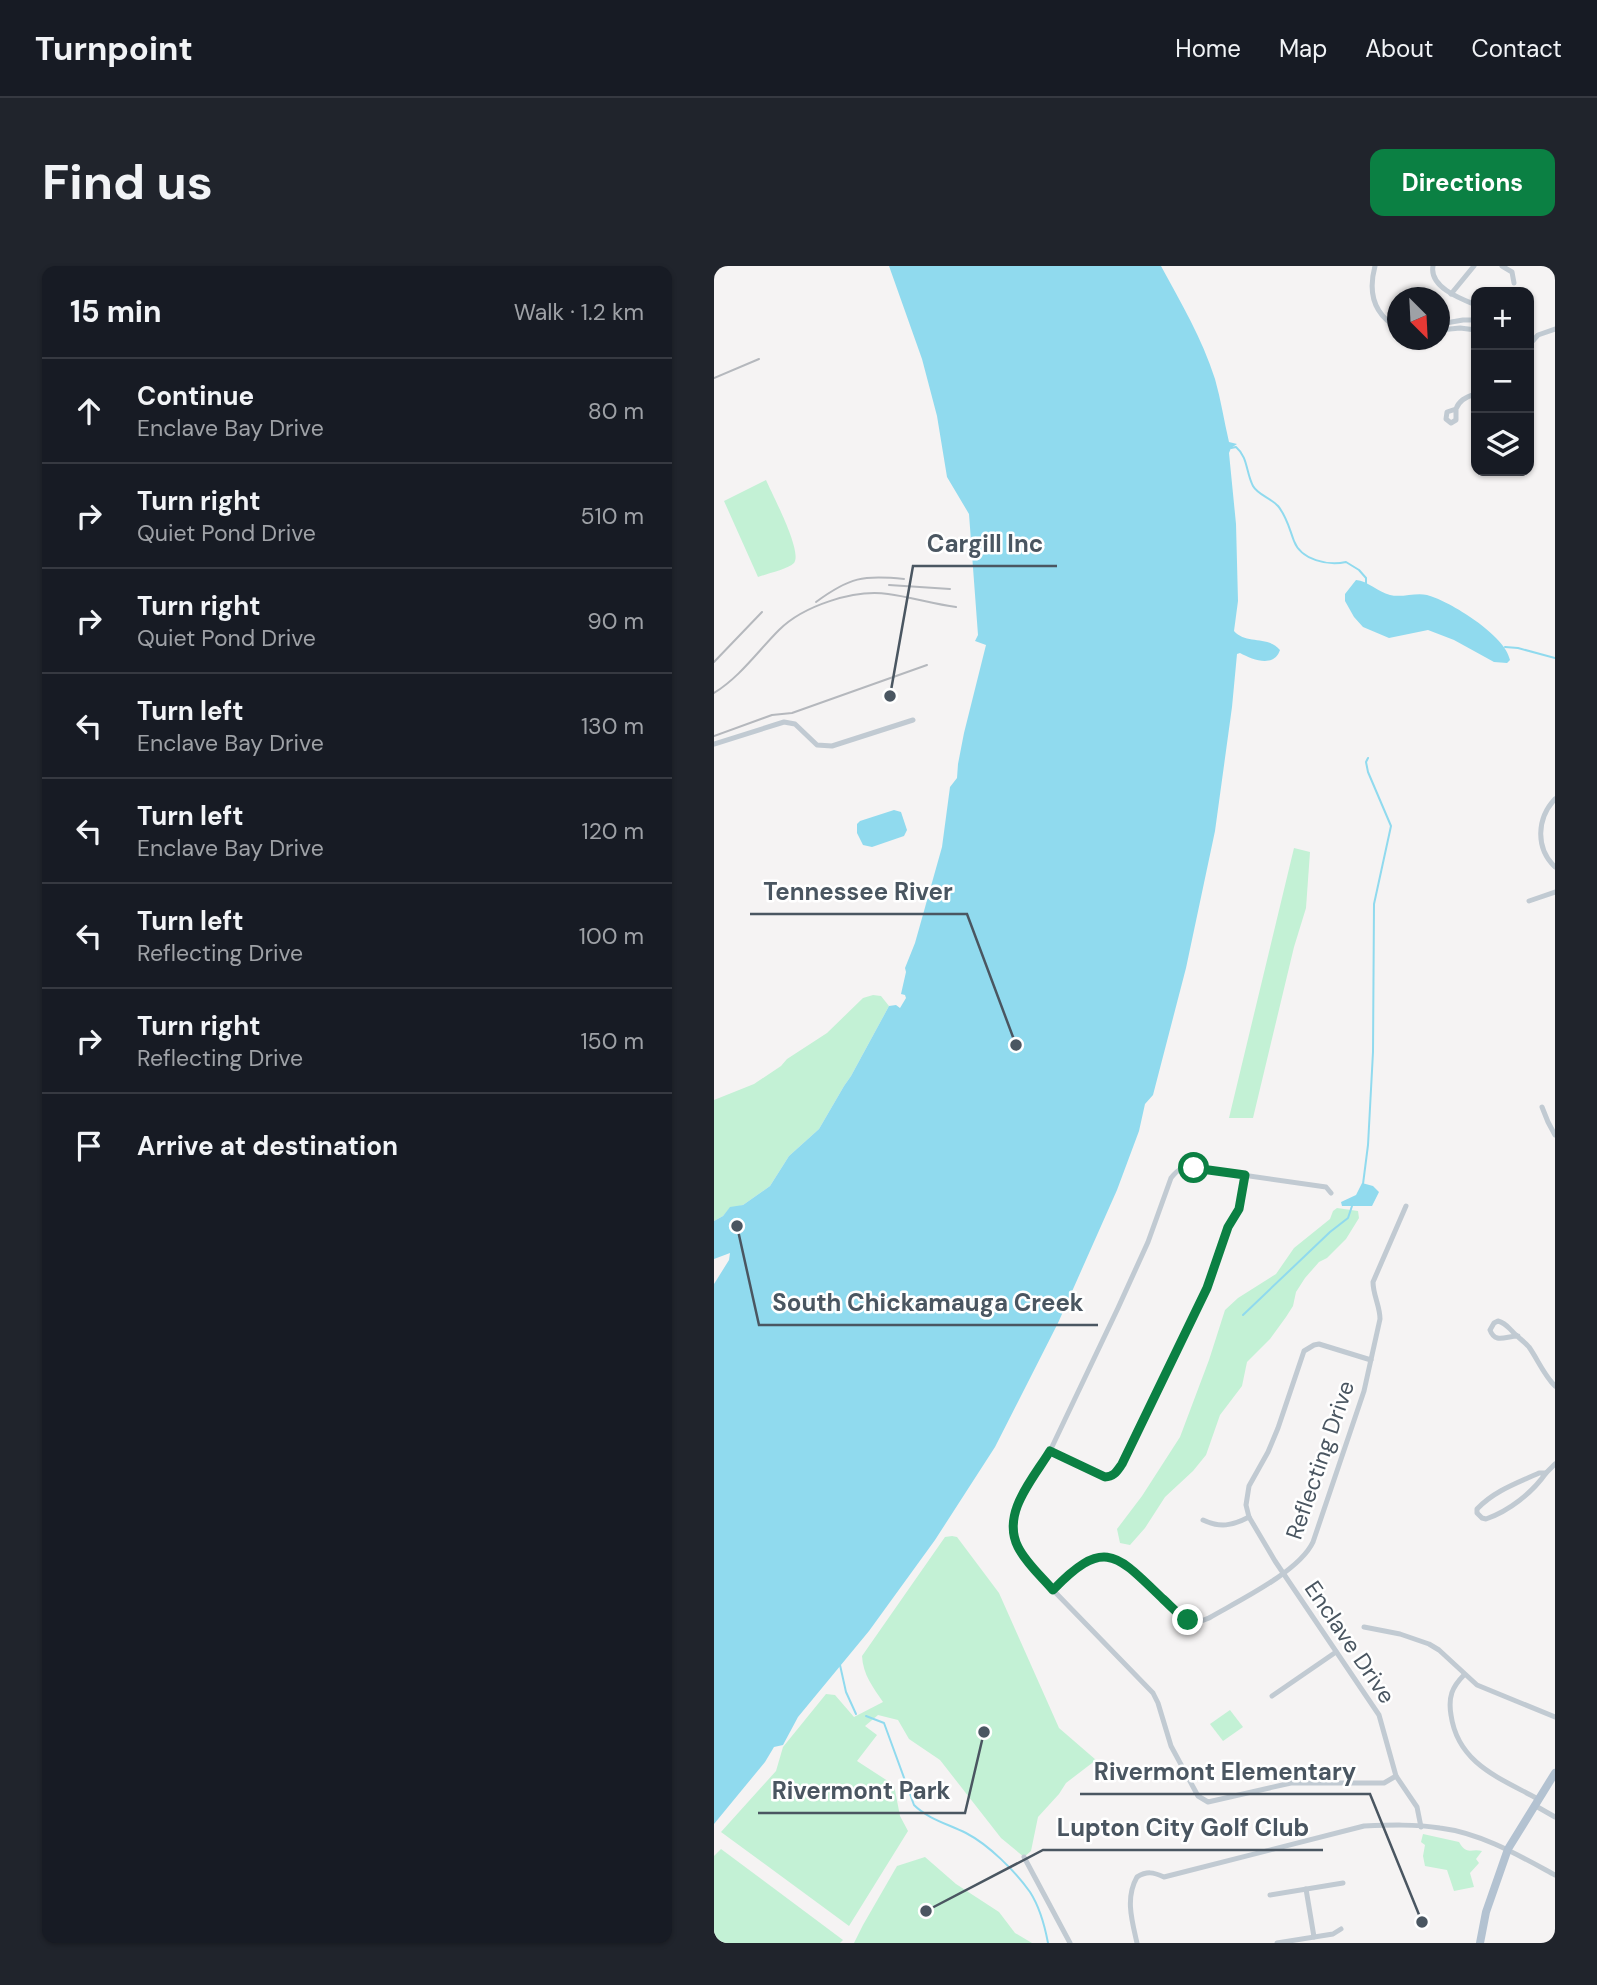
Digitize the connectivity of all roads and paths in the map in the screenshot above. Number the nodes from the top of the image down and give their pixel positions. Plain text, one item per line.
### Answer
1 (1375, 266) edge
2 (1433, 266) edge
3 (1474, 266) edge
4 (1502, 266) edge
5 (1514, 283) dead end
6 (1451, 294) junction
7 (1471, 303) edge
8 (1387, 319) edge
9 (1471, 320) edge
10 (1450, 324) edge
11 (1450, 328) edge
12 (1471, 329) edge
13 (1555, 329) edge
14 (1534, 338) edge
15 (1471, 396) edge
16 (1456, 409) dead end
17 (913, 720) dead end
18 (714, 744) edge
19 (1555, 799) edge
20 (1555, 867) edge
21 (1555, 892) edge
22 (1529, 901) dead end
23 (1542, 1107) dead end
24 (1555, 1120) edge
25 (1548, 1122) junction
26 (1555, 1135) edge
27 (1245, 1175) junction
28 (1331, 1193) dead end
29 (1406, 1206) dead end
30 (1518, 1336) junction
31 (1371, 1360) junction
32 (1555, 1386) edge
33 (1050, 1451) junction
34 (1555, 1464) edge
35 (1546, 1473) junction
36 (1249, 1517) junction
37 (1203, 1520) dead end
38 (1283, 1573) junction
39 (1053, 1590) junction
40 (1364, 1627) dead end
41 (1336, 1652) junction
42 (1464, 1675) junction
43 (1272, 1696) dead end
44 (1555, 1717) edge
45 (1555, 1773) edge
46 (1396, 1776) junction
47 (1536, 1802) junction
48 (1555, 1816) edge
49 (1421, 1827) junction
50 (1508, 1849) junction
51 (1024, 1857) dead end
52 (1555, 1875) edge
53 (1343, 1884) dead end
54 (1306, 1889) junction
55 (1270, 1895) dead end
56 (1341, 1929) dead end
57 (1314, 1937) junction
58 (1070, 1943) edge
59 (1137, 1943) edge
60 (1277, 1943) edge
61 (1480, 1943) edge

1 - 8 street
2 - 6 street
3 - 6 street
4 - 5 street
6 - 7 street
9 - 10 street
11 - 12 street
13 - 14 street
15 - 16 street
17 - 18 street
19 - 20 street
21 - 22 street
23 - 25 street
24 - 25 street
25 - 26 street
27 - 28 street
27 - 33 street
27 - 33 street
29 - 31 street, Reflecting Drive
30 - 30 street
30 - 32 street
31 - 36 street
31 - 38 street, Reflecting Drive
33 - 39 street
34 - 35 street
35 - 35 street
36 - 37 street
36 - 38 street, Enclave Drive
38 - 39 street, Reflecting Drive
38 - 41 street, Enclave Drive
39 - 46 street
40 - 42 street
41 - 43 street
41 - 46 street, Enclave Drive
42 - 44 street
42 - 47 street
45 - 47 main road
46 - 49 street, Enclave Drive
47 - 48 street
47 - 50 main road
49 - 50 street
49 - 59 street
50 - 52 street
50 - 61 main road
51 - 58 street
53 - 54 street
54 - 55 street
54 - 57 street
56 - 57 street
57 - 60 street

